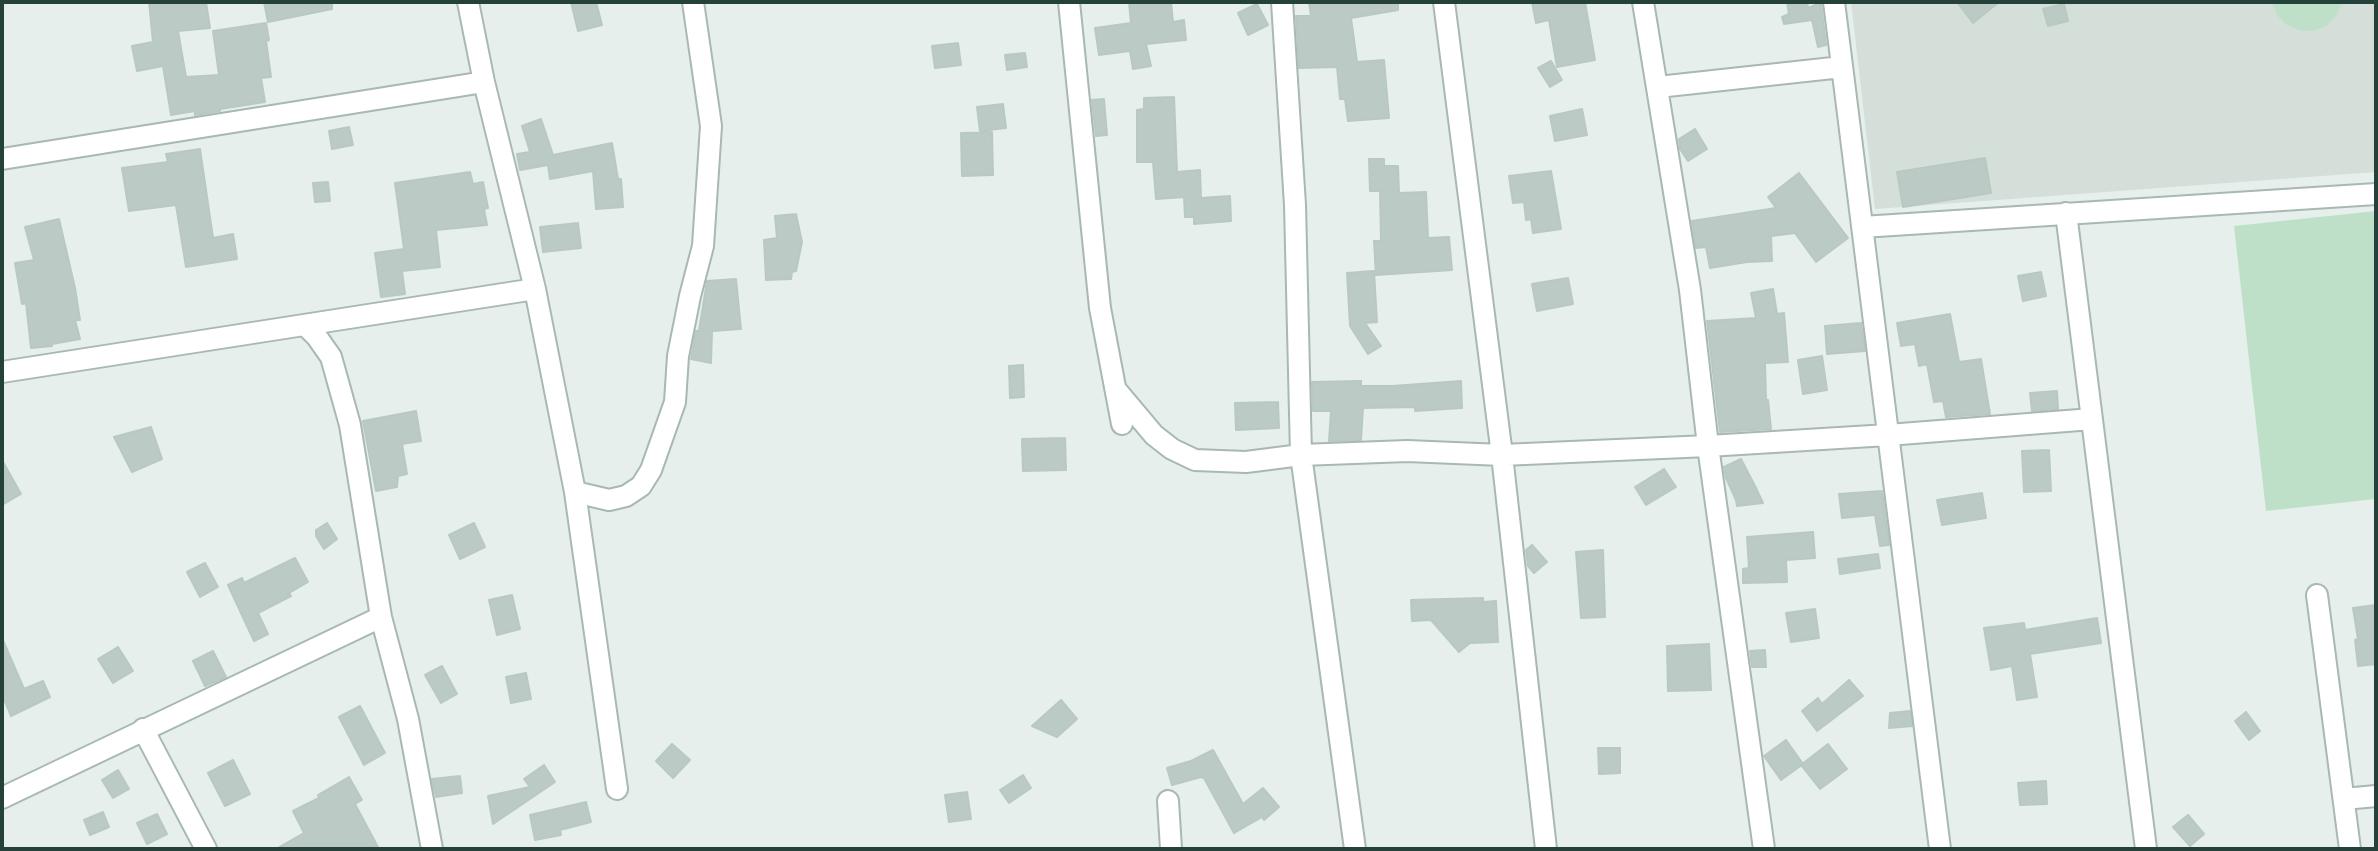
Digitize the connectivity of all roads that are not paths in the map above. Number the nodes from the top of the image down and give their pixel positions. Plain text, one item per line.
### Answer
1 (468, 2) edge
2 (693, 2) edge
3 (1069, 2) edge
4 (1282, 2) edge
5 (1444, 2) edge
6 (1643, 2) edge
7 (1834, 2) edge
8 (1842, 67) junction
9 (484, 82) junction
10 (1658, 87) junction
11 (2, 159) edge
12 (2376, 194) edge
13 (2066, 213) junction
14 (1862, 227) junction
15 (535, 289) junction
16 (305, 325) junction
17 (2, 372) edge
18 (1117, 391) junction
19 (2092, 419) junction
20 (1122, 424) dead end
21 (1888, 435) junction
22 (1708, 446) junction
23 (1301, 455) junction
24 (1502, 455) junction
25 (575, 492) junction
26 (2317, 595) dead end
27 (381, 617) junction
28 (143, 729) junction
29 (617, 789) dead end
30 (2376, 796) edge
31 (2, 798) edge
32 (2344, 799) junction
33 (1168, 801) dead end
34 (206, 849) edge
35 (432, 849) edge
36 (1171, 849) edge
37 (1355, 849) edge
38 (1546, 849) edge
39 (1764, 849) edge
40 (1940, 849) edge
41 (2146, 849) edge
42 (2350, 849) edge

1 - 9 street
2 - 25 street
3 - 18 street
4 - 23 street
5 - 24 street
6 - 10 street
7 - 8 street
8 - 10 street
8 - 14 street
9 - 11 street
9 - 15 street
10 - 22 street
12 - 13 street
13 - 14 street
13 - 19 street
14 - 21 street
15 - 16 street
15 - 25 street
16 - 17 street
16 - 27 street
18 - 20 street
18 - 23 street
19 - 21 street
19 - 41 street
21 - 22 street
21 - 40 street
22 - 24 street
22 - 39 street
23 - 24 street
23 - 37 street
24 - 38 street
25 - 29 street
26 - 32 street
27 - 28 street
27 - 35 street
28 - 31 street
28 - 34 street
30 - 32 street
32 - 42 street
33 - 36 street

